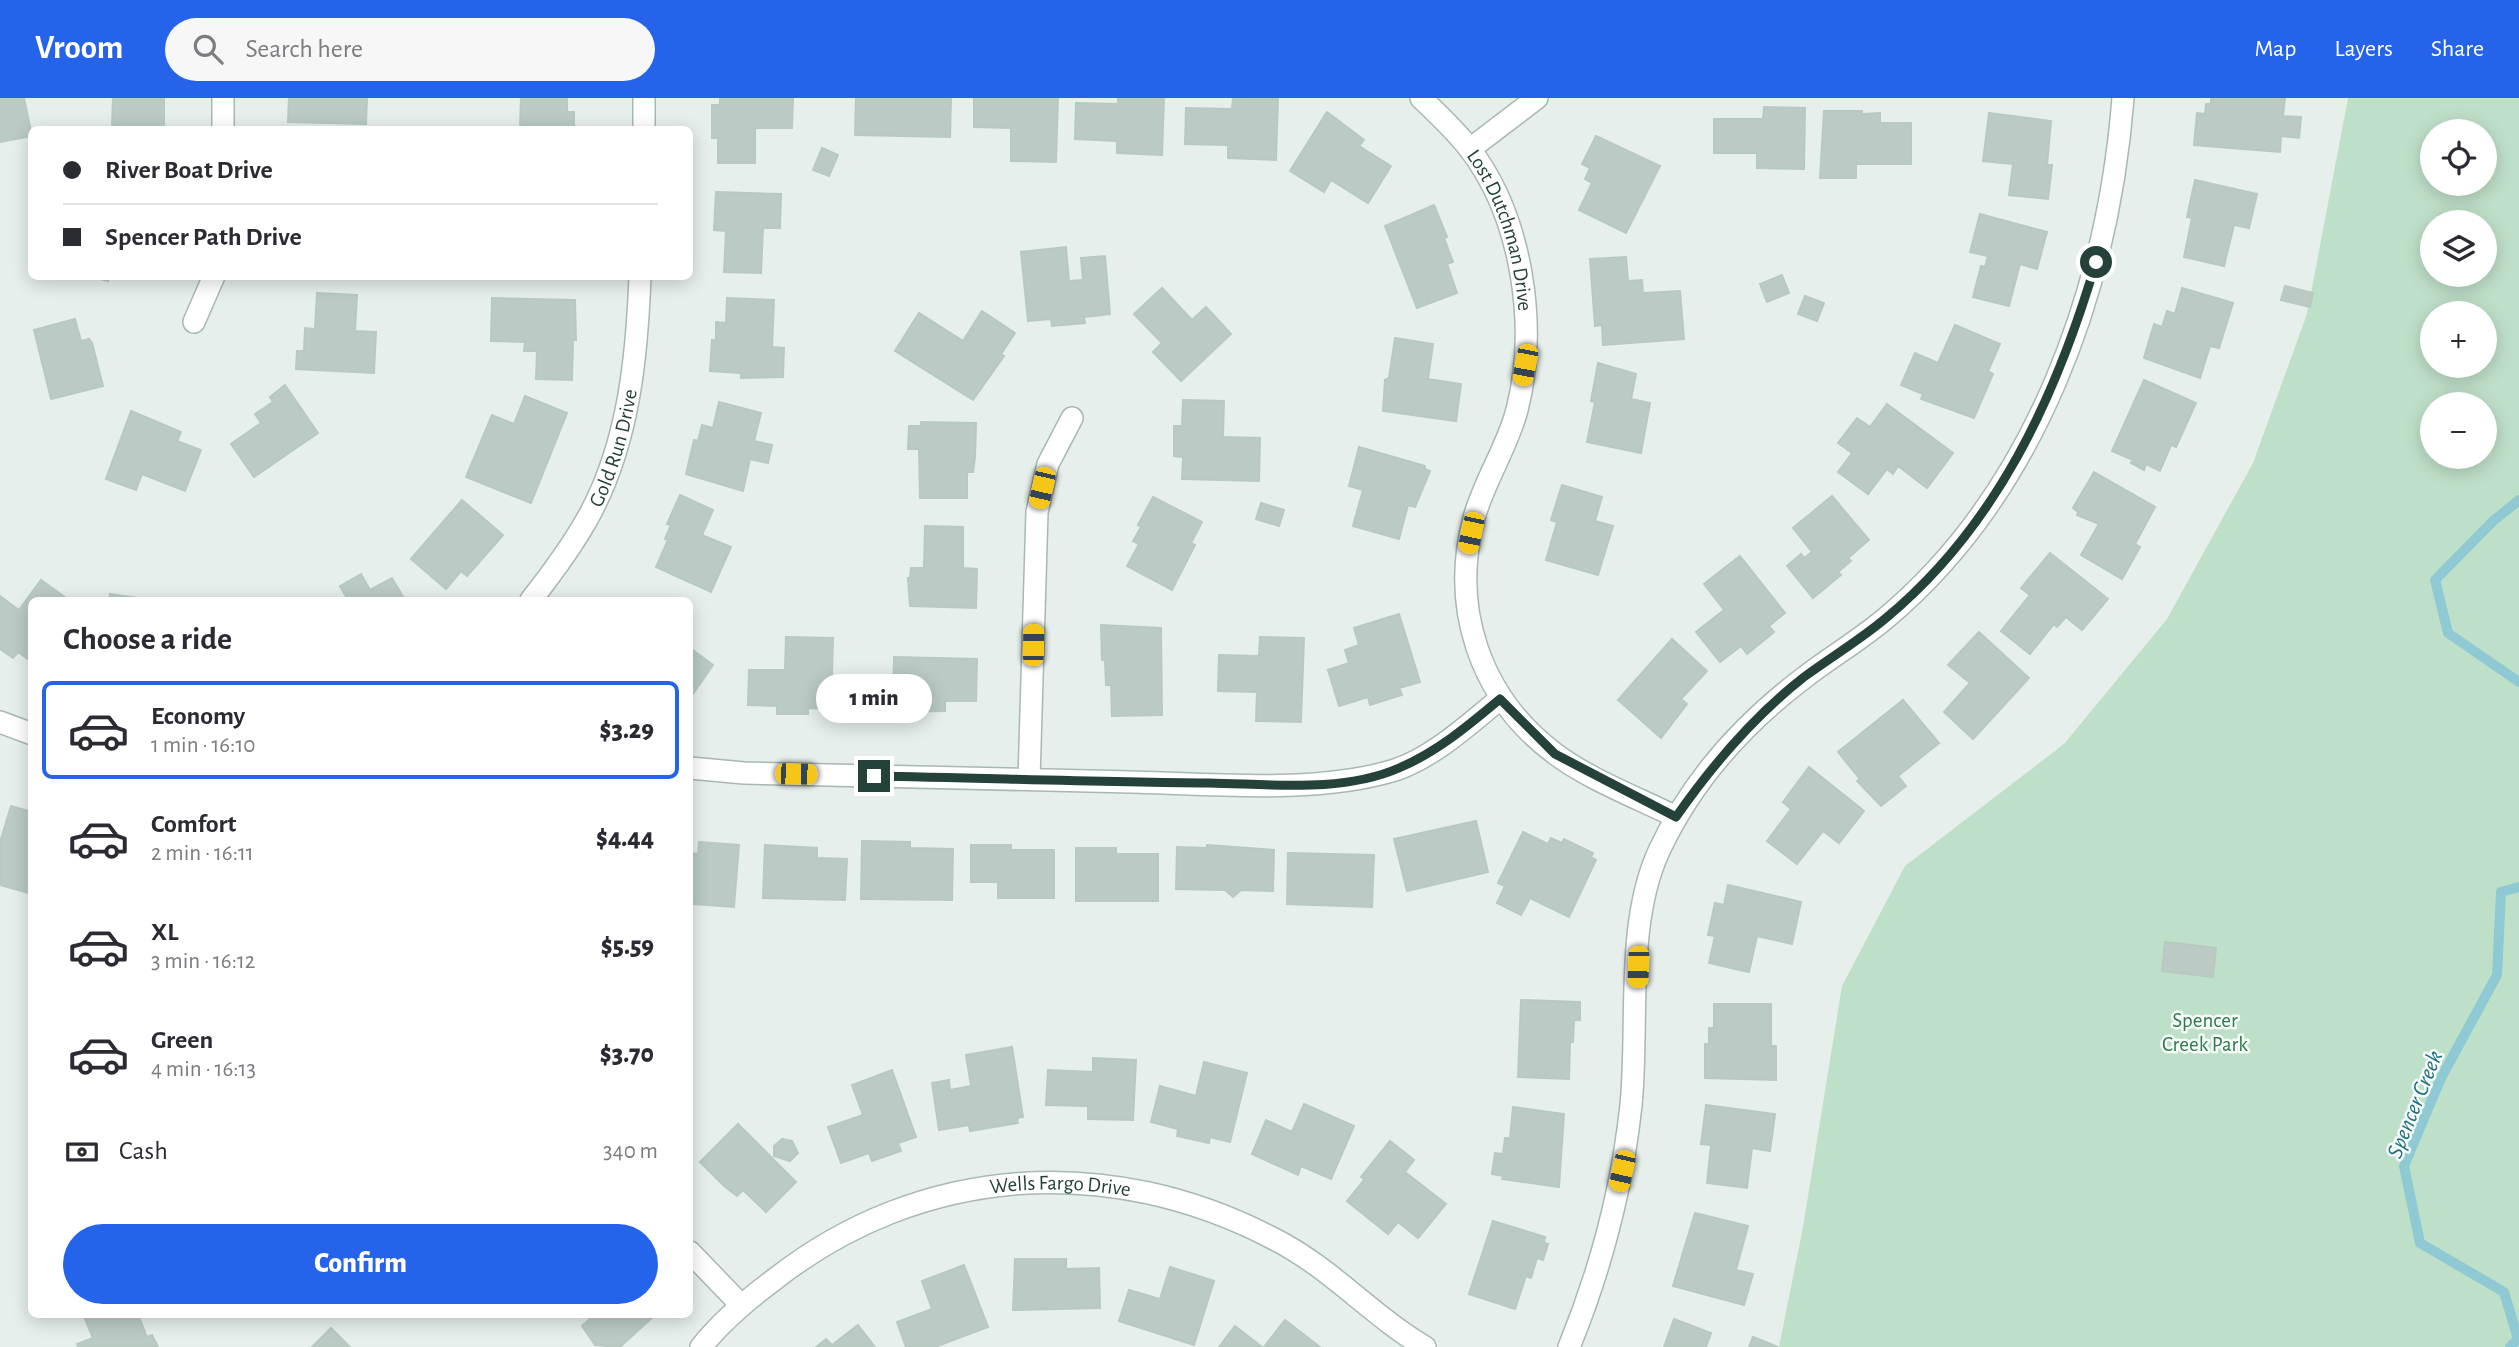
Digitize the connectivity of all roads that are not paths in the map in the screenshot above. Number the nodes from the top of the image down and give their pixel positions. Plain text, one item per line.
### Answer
1 (223, 98) edge
2 (644, 98) edge
3 (1421, 98) edge
4 (1537, 98) edge
5 (2123, 98) edge
6 (223, 126) edge
7 (644, 126) edge
8 (1470, 149) junction
9 (212, 280) edge
10 (640, 280) edge
11 (194, 322) dead end
12 (1072, 418) dead end
13 (533, 597) edge
14 (1500, 699) junction
15 (0, 722) edge
16 (28, 732) edge
17 (693, 768) edge
18 (1029, 779) junction
19 (1676, 817) junction
20 (693, 1255) edge
21 (741, 1305) junction
22 (701, 1347) edge
23 (1425, 1347) edge
24 (1569, 1347) edge

1 - 6 street
2 - 7 street
3 - 8 street, Lost Dutchman Drive
4 - 8 street
5 - 19 street
8 - 14 street, Lost Dutchman Drive
9 - 11 street
10 - 13 street, Gold Run Drive
12 - 18 street
14 - 18 street
14 - 19 street, Lost Dutchman Drive
15 - 16 street
17 - 18 street
19 - 24 street
20 - 21 street
21 - 22 street, Wells Fargo Drive
21 - 23 street, Wells Fargo Drive

